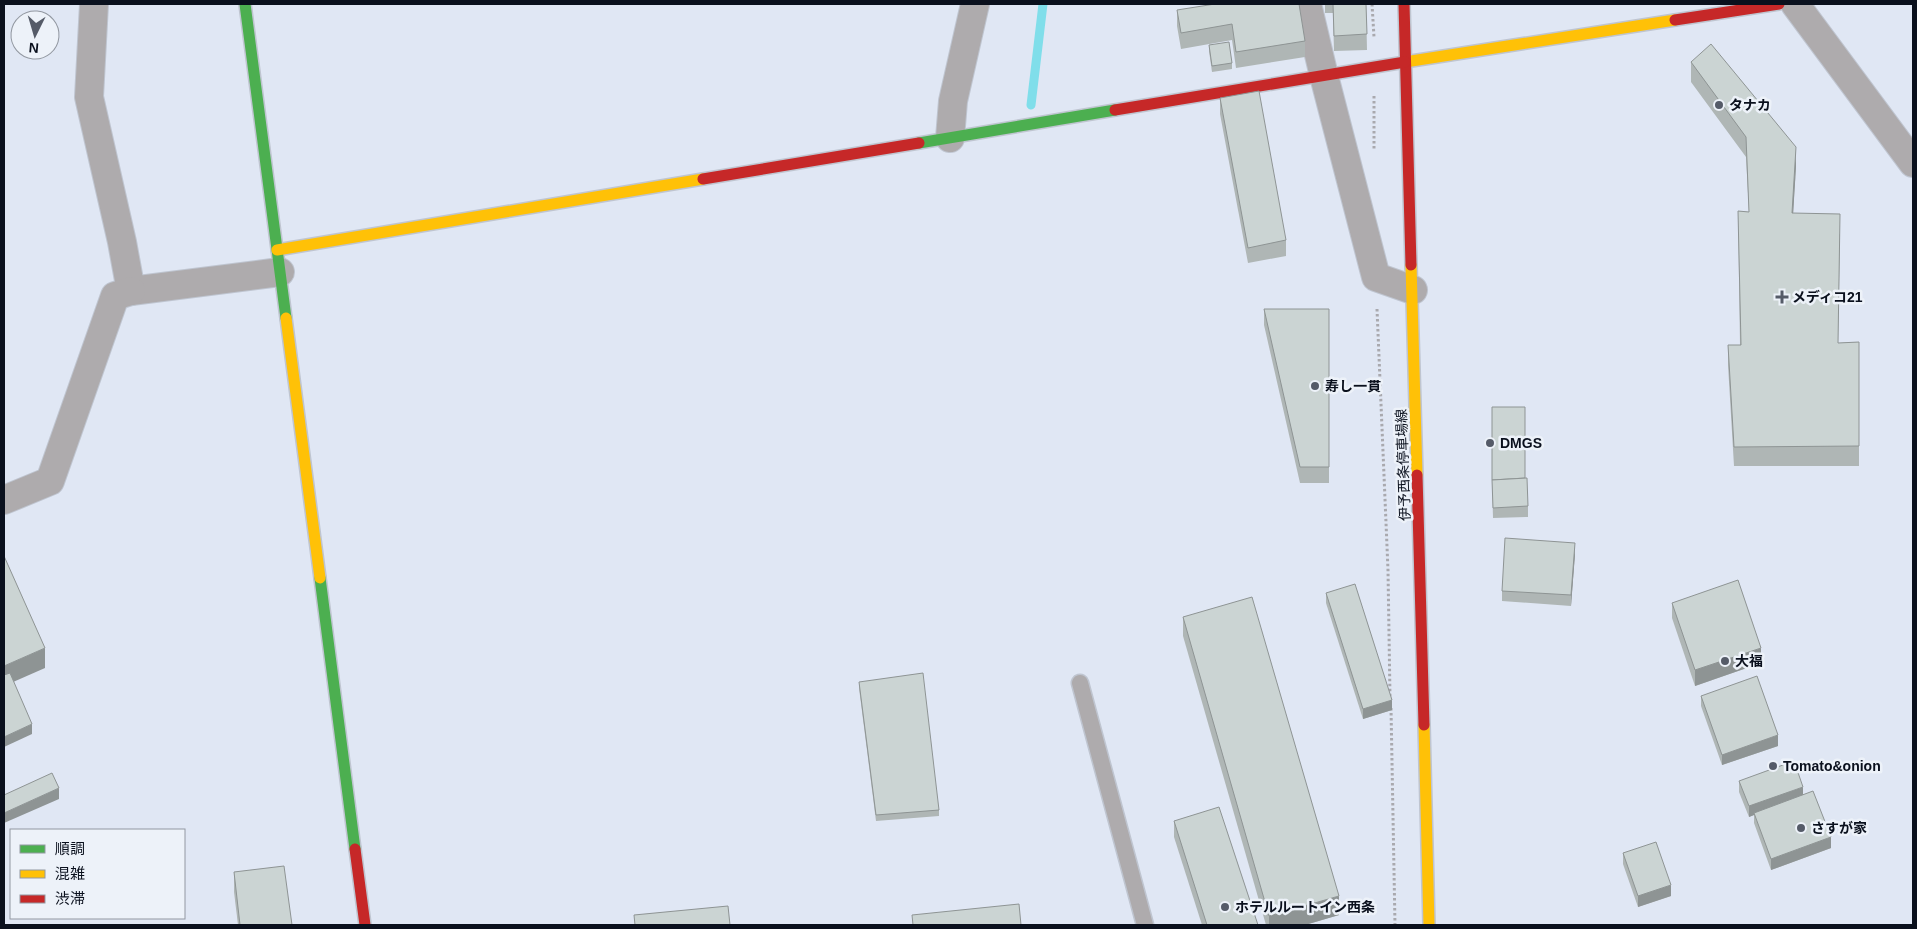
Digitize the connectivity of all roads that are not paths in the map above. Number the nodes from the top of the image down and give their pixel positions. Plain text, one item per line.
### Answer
1 (94, 4) edge
2 (245, 4) edge
3 (976, 4) edge
4 (1307, 4) edge
5 (1404, 4) edge
6 (1779, 4) edge
7 (1795, 4) edge
8 (1406, 62) junction
9 (1324, 76) junction
10 (950, 138) junction
11 (1913, 163) edge
12 (278, 261) junction
13 (1413, 290) junction
14 (130, 291) junction
15 (4, 500) edge
16 (1080, 683) dead end
17 (365, 925) edge
18 (1146, 925) edge
19 (1429, 925) edge

1 - 14 street
2 - 12 street
3 - 10 street
4 - 9 street
5 - 8 street, 伊予西条停車場線
6 - 8 street
7 - 11 street
8 - 9 street
8 - 13 street, 伊予西条停車場線
9 - 10 street
9 - 13 street
10 - 12 street
12 - 14 street
12 - 17 street
13 - 19 street, 伊予西条停車場線
14 - 15 street
16 - 18 lane

